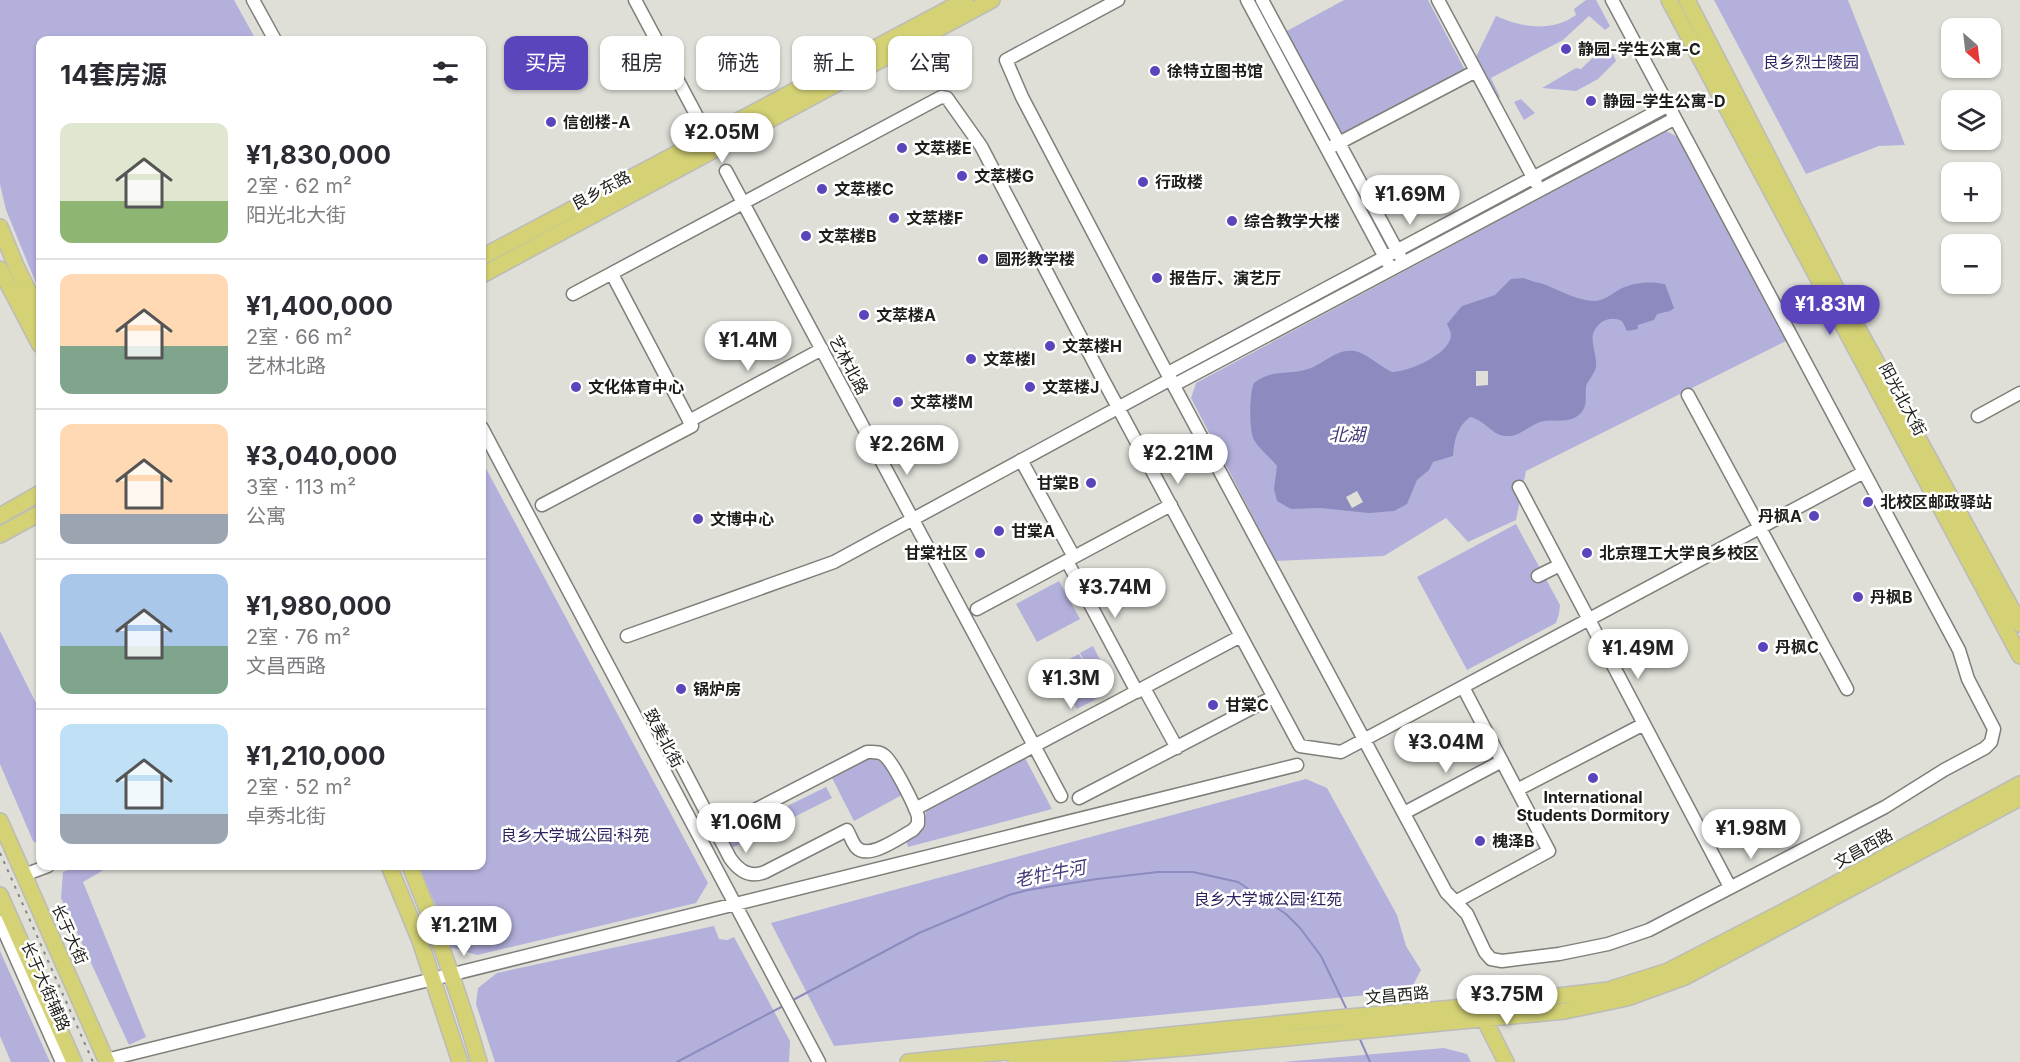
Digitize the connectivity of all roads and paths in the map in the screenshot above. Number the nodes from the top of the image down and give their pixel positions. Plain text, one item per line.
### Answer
1 (253, 0) edge
2 (634, 0) edge
3 (965, 0) edge
4 (992, 0) edge
5 (1118, 0) edge
6 (1247, 0) edge
7 (1262, 0) edge
8 (1438, 0) edge
9 (1612, 0) edge
10 (1669, 0) edge
11 (1687, 0) edge
12 (944, 18) junction
13 (273, 36) edge
14 (1476, 71) junction
15 (1667, 106) junction
16 (1674, 119) junction
17 (708, 137) junction
18 (1339, 143) junction
19 (1326, 149) junction
20 (726, 171) dead end
21 (1533, 178) junction
22 (1539, 190) junction
23 (744, 203) junction
24 (0, 227) edge
25 (1397, 250) junction
26 (486, 255) edge
27 (1384, 257) junction
28 (1403, 262) junction
29 (0, 269) edge
30 (1391, 269) junction
31 (486, 273) edge
32 (612, 274) junction
33 (573, 294) dead end
34 (36, 306) edge
35 (36, 337) edge
36 (822, 349) junction
37 (1171, 379) junction
38 (2020, 393) edge
39 (1688, 395) dead end
40 (1119, 407) junction
41 (1978, 416) dead end
42 (689, 421) junction
43 (486, 436) edge
44 (1021, 460) junction
45 (1864, 472) junction
46 (1519, 487) dead end
47 (36, 496) edge
48 (1171, 505) junction
49 (542, 506) dead end
50 (36, 515) edge
51 (0, 516) edge
52 (912, 519) junction
53 (1760, 528) junction
54 (0, 535) edge
55 (1070, 559) junction
56 (1560, 565) junction
57 (1538, 576) dead end
58 (977, 609) dead end
59 (1588, 620) junction
60 (2020, 624) edge
61 (627, 636) dead end
62 (1241, 636) junction
63 (2020, 656) edge
64 (1463, 687) junction
65 (1847, 689) dead end
66 (1140, 690) junction
67 (1273, 697) junction
68 (1644, 724) junction
69 (1365, 740) junction
70 (1034, 746) junction
71 (1177, 748) junction
72 (1502, 761) junction
73 (1297, 765) dead end
74 (682, 766) dead end
75 (2020, 784) edge
76 (1517, 789) junction
77 (1061, 796) dead end
78 (1079, 798) dead end
79 (2020, 798) edge
80 (915, 808) junction
81 (1404, 813) junction
82 (0, 821) edge
83 (716, 830) junction
84 (37, 870) edge
85 (391, 870) edge
86 (412, 870) edge
87 (24, 875) junction
88 (1730, 888) junction
89 (0, 895) edge
90 (1455, 902) junction
91 (735, 905) junction
92 (0, 922) edge
93 (452, 974) junction
94 (433, 978) junction
95 (1475, 1013) junction
96 (107, 1061) edge
97 (62, 1062) edge
98 (74, 1062) edge
99 (460, 1062) edge
100 (479, 1062) edge
101 (819, 1062) edge
102 (908, 1062) edge
103 (1016, 1062) edge
104 (1496, 1062) edge
105 (1506, 1062) edge

1 - 13 street
2 - 17 street
3 - 12 main road, 良乡东路
4 - 12 main road, 良乡东路
5 - 37 street
6 - 19 street
7 - 18 street
8 - 14 street
9 - 15 street
10 - 63 main road, 阳光北大街
11 - 60 main road, 阳光北大街
12 - 17 main road, 良乡东路
12 - 31 main road, 良乡东路
14 - 18 street
14 - 21 street
15 - 16 street
15 - 21 street
16 - 22 street
16 - 45 street
17 - 26 main road, 良乡东路
18 - 19 street
18 - 25 street
19 - 27 street
20 - 23 street, 艺林北路
21 - 22 street
21 - 25 street
22 - 28 street
23 - 32 street
23 - 36 street, 艺林北路
23 - 40 street
24 - 34 main road
25 - 27 street
25 - 28 street
27 - 30 street
27 - 37 street
28 - 30 street
29 - 35 main road
30 - 37 street
32 - 33 street
32 - 42 street
36 - 42 street
36 - 52 street, 艺林北路
37 - 40 street
37 - 69 street
38 - 41 street
39 - 53 street
40 - 44 street
40 - 48 street
42 - 49 street
43 - 91 street, 致美北街
44 - 52 street
44 - 55 street
45 - 53 street
45 - 88 street
46 - 56 street
47 - 51 main road
48 - 55 street
48 - 62 street
50 - 54 main road
52 - 61 street
52 - 70 street, 艺林北路
53 - 59 street
53 - 65 street
55 - 58 street
55 - 66 street
56 - 57 street
56 - 59 street
59 - 64 street
59 - 68 street
62 - 66 street
62 - 67 street
64 - 69 street
64 - 72 street
66 - 70 street
66 - 71 street
67 - 69 street
67 - 71 street
68 - 76 street
68 - 88 street
69 - 81 street
70 - 77 street, 艺林北路
70 - 80 street
71 - 78 street
72 - 76 street
72 - 81 street
73 - 91 street
74 - 83 street
75 - 95 main road, 文昌西路
76 - 90 street
79 - 95 main road, 文昌西路
80 - 83 street
80 - 83 street
81 - 90 street
82 - 87 main road, 长于大街
84 - 87 street
85 - 94 main road
86 - 93 main road
87 - 96 main road, 长于大街
88 - 90 street
89 - 98 main road
91 - 93 street
91 - 101 street, 致美北街
92 - 97 street, 长于大街辅路
93 - 94 street
93 - 100 main road
94 - 96 street
94 - 99 main road
95 - 102 main road, 文昌西路
95 - 103 main road, 文昌西路
95 - 104 main road
95 - 105 main road

